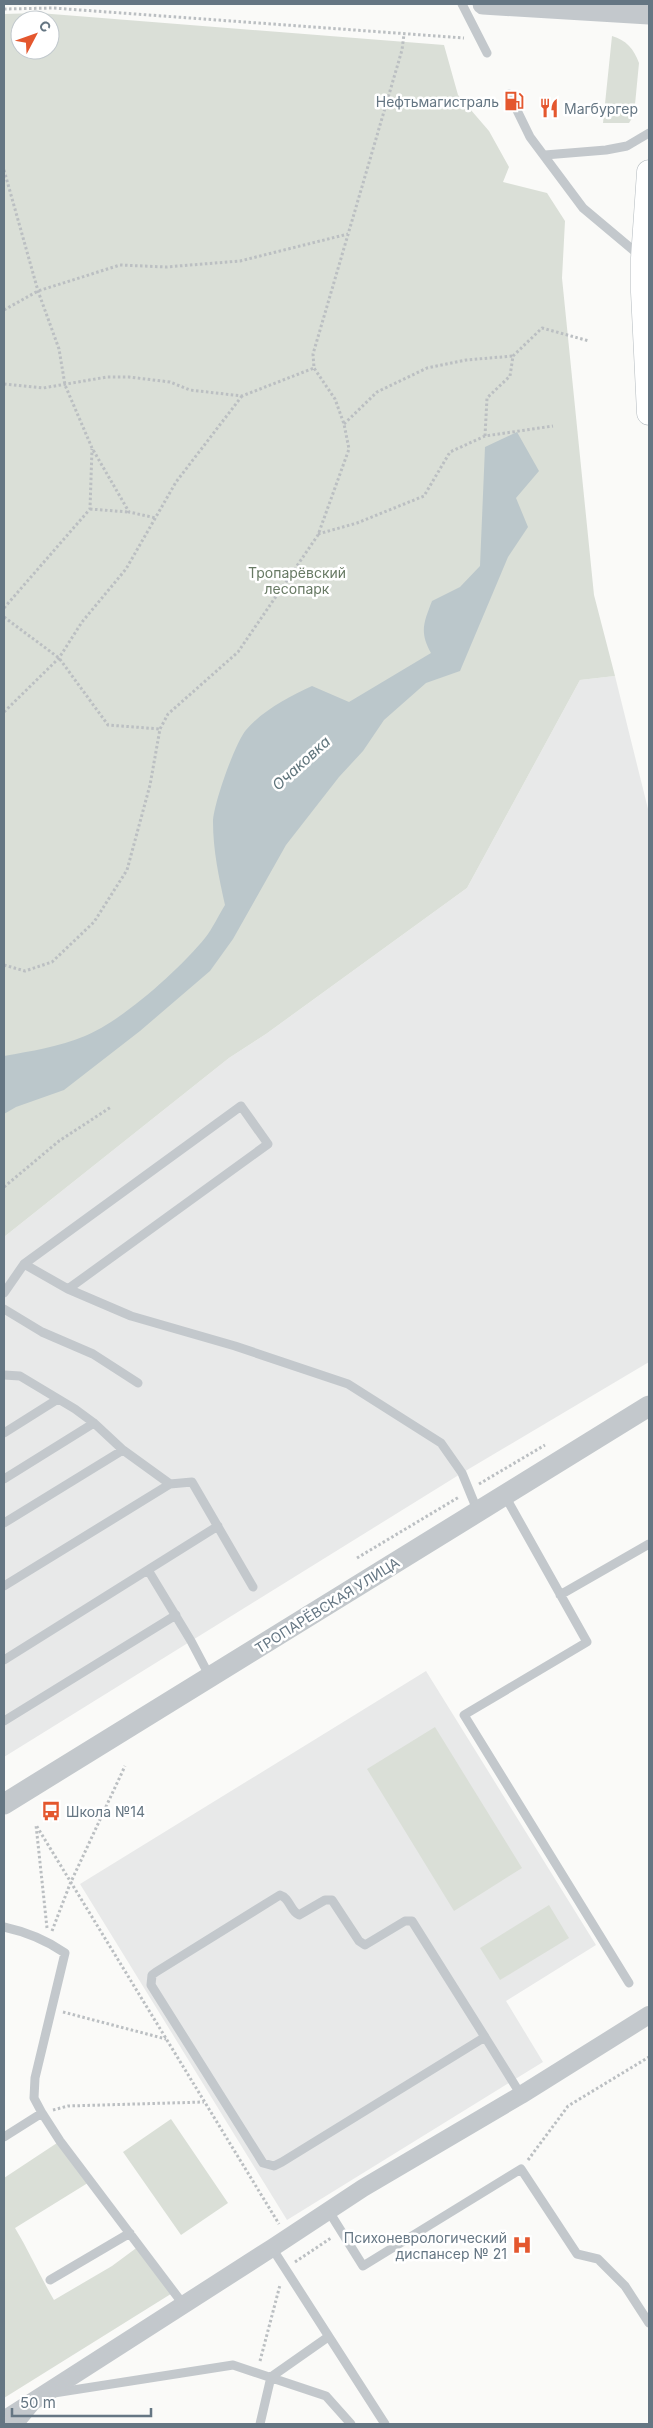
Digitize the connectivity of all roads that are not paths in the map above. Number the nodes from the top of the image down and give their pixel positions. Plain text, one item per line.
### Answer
1 (462, 4) edge
2 (483, 4) edge
3 (649, 14) edge
4 (487, 53) dead end
5 (509, 94) dead end
6 (649, 134) edge
7 (545, 156) junction
8 (649, 172) edge
9 (643, 258) junction
10 (649, 413) edge
11 (24, 1264) junction
12 (68, 1289) junction
13 (4, 1293) edge
14 (4, 1308) edge
15 (4, 1375) edge
16 (138, 1384) dead end
17 (58, 1399) junction
18 (649, 1406) edge
19 (94, 1422) junction
20 (4, 1433) edge
21 (123, 1450) junction
22 (4, 1479) edge
23 (170, 1484) junction
24 (504, 1496) junction
25 (478, 1512) junction
26 (4, 1523) edge
27 (218, 1526) junction
28 (649, 1544) edge
29 (148, 1570) junction
30 (4, 1586) edge
31 (253, 1587) dead end
32 (560, 1594) junction
33 (176, 1615) junction
34 (4, 1660) edge
35 (210, 1677) junction
36 (4, 1721) edge
37 (4, 1804) edge
38 (4, 1927) edge
39 (630, 1982) dead end
40 (649, 2015) edge
41 (485, 2037) junction
42 (521, 2096) junction
43 (42, 2113) junction
44 (4, 2137) edge
45 (328, 2210) junction
46 (130, 2233) junction
47 (275, 2247) junction
48 (50, 2280) dead end
49 (182, 2304) junction
50 (649, 2322) edge
51 (328, 2337) junction
52 (271, 2378) junction
53 (45, 2394) junction
54 (4, 2420) edge
55 (20, 2424) edge
56 (260, 2424) edge
57 (351, 2424) edge
58 (385, 2424) edge

1 - 4 lane
2 - 3 street
5 - 7 lane
6 - 7 lane
7 - 9 lane
8 - 9 main road
9 - 10 main road
11 - 12 lane
11 - 12 lane
11 - 13 lane
12 - 25 lane
14 - 16 lane
15 - 17 lane
17 - 19 lane
17 - 20 lane
18 - 24 street, ТРОПАРЁВСКАЯ УЛИЦА
19 - 21 lane
19 - 22 lane
21 - 23 lane
21 - 26 lane
23 - 27 lane
23 - 30 lane
24 - 25 street, ТРОПАРЁВСКАЯ УЛИЦА
24 - 32 lane
25 - 35 street, ТРОПАРЁВСКАЯ УЛИЦА
27 - 29 lane
27 - 31 lane
28 - 32 lane
29 - 33 lane
29 - 34 lane
32 - 39 lane
33 - 35 lane
33 - 36 lane
35 - 37 street, ТРОПАРЁВСКАЯ УЛИЦА
38 - 43 lane
40 - 42 street
41 - 41 lane
41 - 42 lane
42 - 45 street
43 - 44 lane
43 - 46 lane
45 - 47 street
45 - 50 lane
46 - 48 lane
46 - 49 lane
47 - 49 street
47 - 51 lane
49 - 53 street
51 - 52 lane
51 - 58 lane
52 - 53 lane
52 - 56 lane
52 - 57 lane
53 - 54 street
53 - 55 lane

